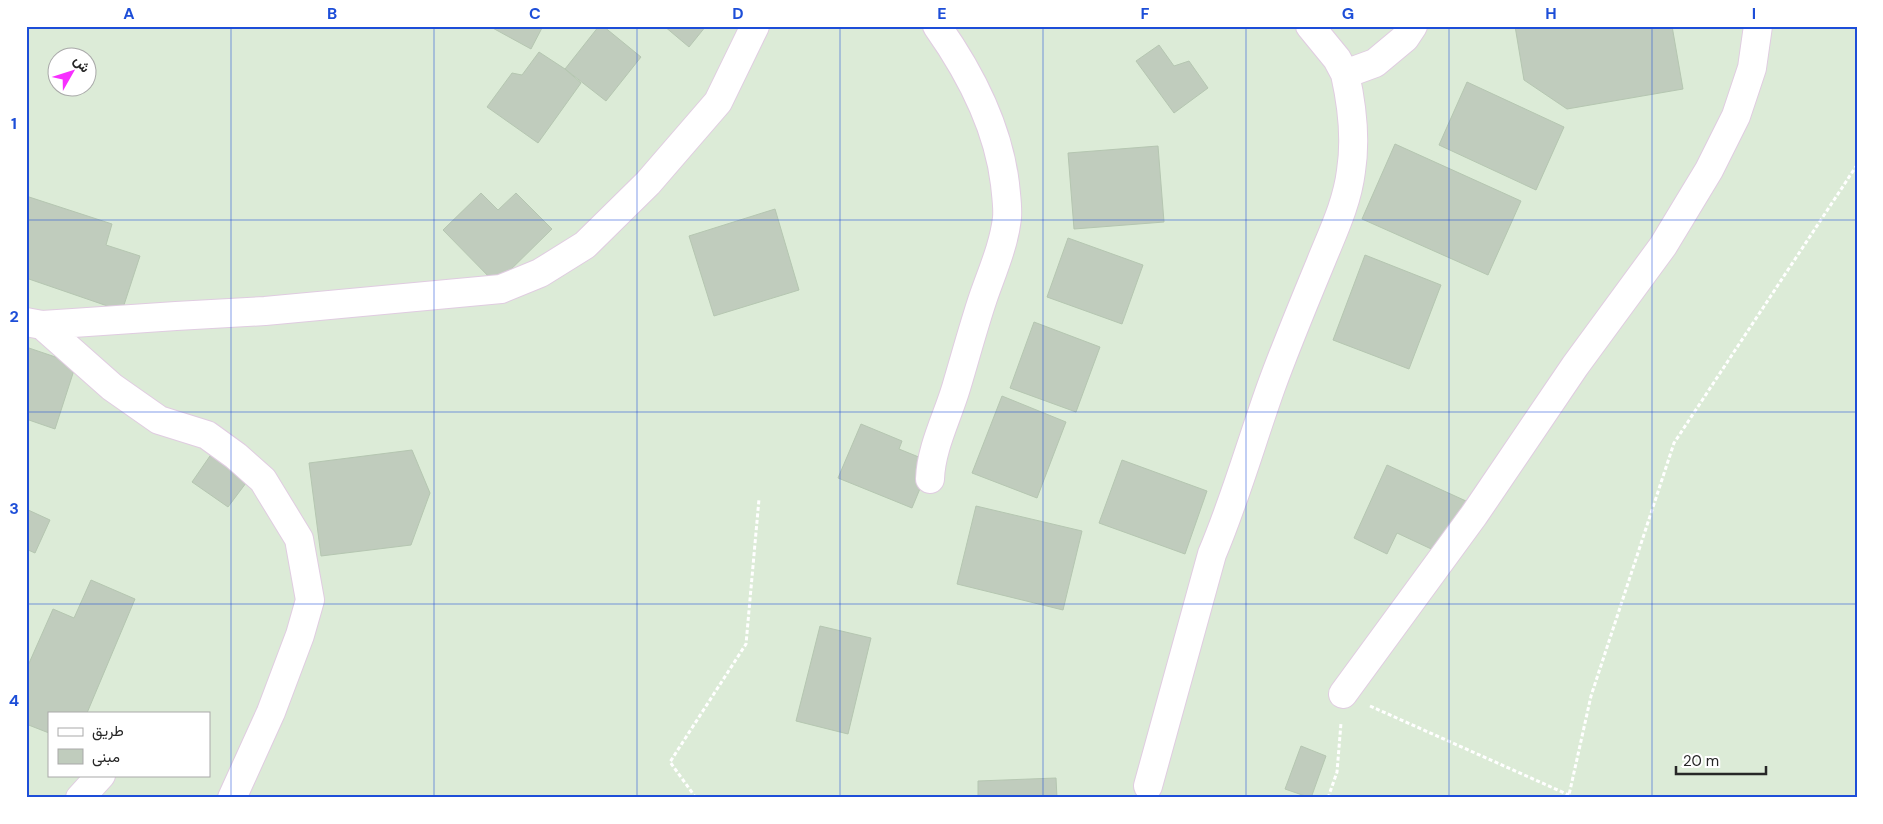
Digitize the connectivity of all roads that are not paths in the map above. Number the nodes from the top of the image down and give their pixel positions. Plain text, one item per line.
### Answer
1 (755, 26) edge
2 (937, 26) edge
3 (1310, 26) edge
4 (1414, 26) edge
5 (1758, 26) edge
6 (1345, 74) junction
7 (34, 323) edge
8 (930, 478) dead end
9 (1343, 694) road end
10 (99, 776) edge
11 (1148, 786) dead end
12 (80, 798) edge
13 (232, 798) edge

1 - 7 street
2 - 8 street
3 - 6 street
4 - 6 street
5 - 9 street
6 - 11 street
7 - 13 street
10 - 12 street

